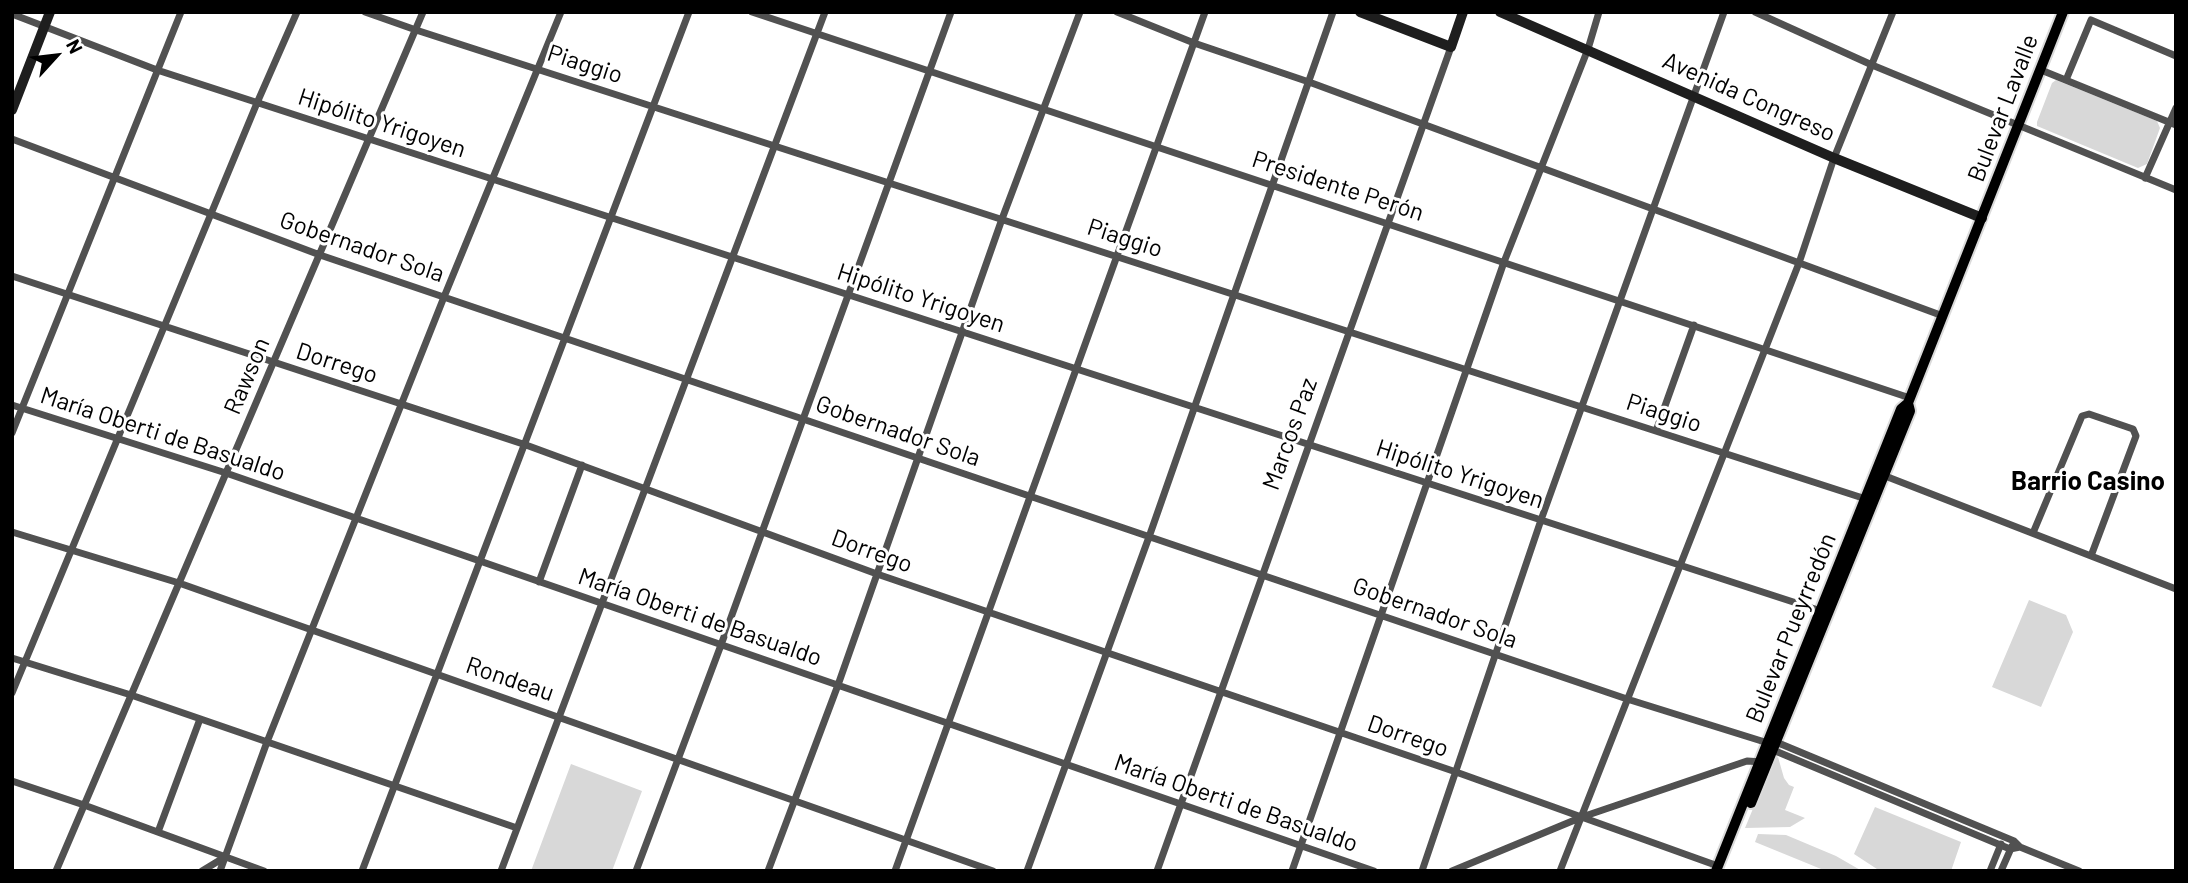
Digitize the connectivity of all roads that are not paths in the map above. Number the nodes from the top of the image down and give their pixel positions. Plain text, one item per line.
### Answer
1 (50, 12) edge
2 (181, 12) edge
3 (297, 12) edge
4 (365, 12) edge
5 (423, 12) edge
6 (561, 12) edge
7 (689, 12) edge
8 (752, 12) edge
9 (825, 12) edge
10 (951, 12) edge
11 (1080, 12) edge
12 (1117, 12) edge
13 (1205, 12) edge
14 (1334, 12) edge
15 (1360, 12) edge
16 (1463, 12) edge
17 (1500, 12) edge
18 (1599, 12) edge
19 (1724, 12) edge
20 (1755, 12) edge
21 (1893, 12) edge
22 (2063, 12) edge
23 (12, 14) edge
24 (44, 26) junction
25 (416, 30) junction
26 (817, 34) junction
27 (1194, 43) junction
28 (1451, 47) junction
29 (1588, 49) junction
30 (2176, 56) edge
31 (1872, 65) junction
32 (538, 69) junction
33 (158, 70) junction
34 (2041, 70) junction
35 (928, 72) junction
36 (2066, 80) junction
37 (1309, 82) junction
38 (1693, 96) junction
39 (257, 103) junction
40 (654, 106) junction
41 (2176, 108) edge
42 (1045, 109) junction
43 (12, 110) edge
44 (2173, 124) edge
45 (1423, 125) junction
46 (2020, 127) junction
47 (12, 139) edge
48 (369, 139) junction
49 (775, 145) junction
50 (1157, 146) junction
51 (1834, 158) junction
52 (1541, 168) junction
53 (115, 177) junction
54 (2145, 178) junction
55 (493, 179) junction
56 (889, 182) junction
57 (1272, 184) junction
58 (2176, 190) edge
59 (1653, 208) junction
60 (212, 214) junction
61 (611, 218) junction
62 (1982, 218) junction
63 (1002, 219) junction
64 (1388, 223) junction
65 (320, 255) junction
66 (1117, 256) junction
67 (732, 257) junction
68 (1504, 262) junction
69 (1799, 263) junction
70 (12, 276) edge
71 (68, 294) junction
72 (1234, 294) junction
73 (848, 295) junction
74 (444, 297) junction
75 (1620, 300) junction
76 (1943, 316) junction
77 (1694, 325) junction
78 (165, 326) junction
79 (1349, 331) junction
80 (962, 332) junction
81 (566, 338) junction
82 (1766, 349) junction
83 (274, 362) junction
84 (1075, 369) junction
85 (1466, 369) junction
86 (687, 379) junction
87 (1909, 400) junction
88 (402, 404) junction
89 (12, 405) edge
90 (1582, 406) junction
91 (23, 408) junction
92 (1194, 408) junction
93 (803, 419) junction
94 (1656, 430) junction
95 (12, 433) edge
96 (118, 439) junction
97 (526, 445) junction
98 (1309, 445) junction
99 (1725, 453) junction
100 (917, 458) junction
101 (582, 465) junction
102 (226, 473) junction
103 (1880, 474) junction
104 (1427, 483) junction
105 (645, 489) junction
106 (1029, 496) junction
107 (1869, 500) junction
108 (356, 518) junction
109 (1541, 520) junction
110 (762, 531) junction
111 (12, 532) edge
112 (2033, 533) junction
113 (1149, 537) junction
114 (72, 550) junction
115 (2091, 556) junction
116 (481, 561) junction
117 (1682, 565) junction
118 (877, 574) junction
119 (1262, 575) junction
120 (539, 582) junction
121 (179, 583) junction
122 (2176, 589) edge
123 (602, 603) junction
124 (1821, 611) junction
125 (988, 612) junction
126 (1381, 615) junction
127 (312, 630) junction
128 (721, 645) junction
129 (1108, 652) junction
130 (1496, 655) junction
131 (12, 658) edge
132 (25, 662) junction
133 (438, 674) junction
134 (838, 685) junction
135 (1221, 692) junction
136 (12, 693) edge
137 (131, 695) junction
138 (1626, 699) junction
139 (559, 717) junction
140 (200, 719) junction
141 (948, 723) junction
142 (1340, 733) junction
143 (267, 743) junction
144 (1772, 745) junction
145 (678, 759) junction
146 (1764, 762) junction
147 (1066, 764) junction
148 (1456, 772) junction
149 (12, 781) edge
150 (395, 786) junction
151 (794, 800) junction
152 (1181, 804) junction
153 (84, 805) junction
154 (1581, 817) junction
155 (517, 828) junction
156 (158, 832) junction
157 (2004, 837) junction
158 (906, 840) junction
159 (2017, 844) junction
160 (1301, 845) junction
161 (2001, 845) junction
162 (2010, 849) junction
163 (226, 856) junction
164 (1719, 869) edge
165 (55, 871) edge
166 (202, 871) edge
167 (220, 871) edge
168 (264, 871) edge
169 (362, 871) edge
170 (500, 871) edge
171 (636, 871) edge
172 (768, 871) edge
173 (895, 871) edge
174 (993, 871) edge
175 (1027, 871) edge
176 (1157, 871) edge
177 (1292, 871) edge
178 (1374, 871) edge
179 (1422, 871) edge
180 (1452, 871) edge
181 (1560, 871) edge
182 (1990, 871) edge
183 (2001, 871) edge
184 (2079, 871) edge

1 - 24 street
2 - 33 street
3 - 39 street
4 - 25 street, Piaggio
5 - 25 street, Rawson
6 - 32 street
7 - 40 street
8 - 26 street, Presidente Perón
9 - 26 street
10 - 35 street
11 - 42 street
12 - 27 street
13 - 27 street
14 - 37 street
15 - 28 street
16 - 28 street, Marcos Paz
17 - 29 street, Avenida Congreso
18 - 29 street
19 - 38 street
20 - 31 street
21 - 31 street
22 - 34 main road, Bulevar Lavalle
23 - 24 street, Hipólito Yrigoyen
24 - 33 street, Hipólito Yrigoyen
24 - 43 street
25 - 32 street, Piaggio
25 - 48 street, Rawson
26 - 35 street, Presidente Perón
26 - 49 street
27 - 37 street
27 - 50 street
28 - 45 street, Marcos Paz
29 - 38 street, Avenida Congreso
29 - 52 street
30 - 36 street
31 - 46 street
31 - 51 street
32 - 40 street, Piaggio
32 - 55 street
33 - 39 street, Hipólito Yrigoyen
33 - 53 street
34 - 36 street
34 - 46 main road, Bulevar Lavalle
35 - 42 street, Presidente Perón
35 - 56 street
36 - 44 street
37 - 45 street
37 - 57 street
38 - 51 street, Avenida Congreso
38 - 59 street
39 - 48 street, Hipólito Yrigoyen
39 - 60 street
40 - 49 street, Piaggio
40 - 61 street
41 - 44 street
42 - 50 street, Presidente Perón
42 - 63 street
44 - 54 street
45 - 52 street
45 - 64 street, Marcos Paz
46 - 54 street
46 - 62 main road, Bulevar Lavalle
47 - 53 street, Gobernador Sola
48 - 55 street, Hipólito Yrigoyen
48 - 65 street, Rawson
49 - 56 street, Piaggio
49 - 67 street
50 - 57 street, Presidente Perón
50 - 66 street
51 - 62 street, Avenida Congreso
51 - 69 street
52 - 59 street
52 - 68 street
53 - 60 street, Gobernador Sola
53 - 71 street
54 - 58 street
55 - 61 street, Hipólito Yrigoyen
55 - 74 street
56 - 63 street, Piaggio
56 - 73 street
57 - 64 street, Presidente Perón
57 - 72 street
59 - 69 street
59 - 75 street
60 - 65 street, Gobernador Sola
60 - 78 street
61 - 67 street, Hipólito Yrigoyen
61 - 81 street
62 - 76 main road, Bulevar Pueyrredón
63 - 66 street, Piaggio
63 - 80 street
64 - 68 street, Presidente Perón
64 - 79 street, Marcos Paz
65 - 74 street, Gobernador Sola
65 - 83 street, Rawson
66 - 72 street, Piaggio
66 - 84 street
67 - 73 street, Hipólito Yrigoyen
67 - 86 street
68 - 75 street, Presidente Perón
68 - 85 street
69 - 76 street
69 - 82 street
70 - 71 street, Dorrego
71 - 78 street, Dorrego
71 - 91 street
72 - 79 street, Piaggio
72 - 92 street
73 - 80 street, Hipólito Yrigoyen
73 - 93 street
74 - 81 street, Gobernador Sola
74 - 88 street
75 - 77 street, Presidente Perón
75 - 90 street
76 - 87 main road, Bulevar Pueyrredón
77 - 82 street, Presidente Perón
77 - 94 street
78 - 83 street, Dorrego
78 - 96 street
79 - 85 street, Piaggio
79 - 98 street, Marcos Paz
80 - 84 street, Hipólito Yrigoyen
80 - 100 street
81 - 86 street, Gobernador Sola
81 - 97 street
82 - 87 street, Presidente Perón
82 - 99 street
83 - 88 street, Dorrego
83 - 102 street, Rawson
84 - 92 street, Hipólito Yrigoyen
84 - 106 street
85 - 90 street, Piaggio
85 - 104 street
86 - 93 street, Gobernador Sola
86 - 105 street
87 - 103 main road, Bulevar Pueyrredón
88 - 97 street, Dorrego
88 - 108 street
89 - 91 street, María Oberti de Basualdo
90 - 94 street, Piaggio
90 - 109 street
91 - 95 street
91 - 96 street, María Oberti de Basualdo
92 - 98 street, Hipólito Yrigoyen
92 - 113 street
93 - 100 street, Gobernador Sola
93 - 110 street
94 - 99 street, Piaggio
96 - 102 street, María Oberti de Basualdo
96 - 114 street
97 - 101 street, Dorrego
97 - 116 street
98 - 104 street, Hipólito Yrigoyen
98 - 119 street, Marcos Paz
99 - 107 street, Piaggio
99 - 117 street
100 - 106 street, Gobernador Sola
100 - 118 street
101 - 105 street, Dorrego
101 - 120 street
102 - 108 street, María Oberti de Basualdo
102 - 121 street, Rawson
103 - 107 main road, Bulevar Pueyrredón
103 - 112 street
104 - 109 street, Hipólito Yrigoyen
104 - 126 street
105 - 110 street, Dorrego
105 - 123 street
106 - 113 street, Gobernador Sola
106 - 125 street
107 - 124 main road, Bulevar Pueyrredón
107 - 144 main road, Bulevar Pueyrredón
108 - 116 street, María Oberti de Basualdo
108 - 127 street
109 - 117 street, Hipólito Yrigoyen
109 - 130 street
110 - 118 street, Dorrego
110 - 128 street
111 - 114 street, Rondeau
112 - 115 street
112 - 115 street
113 - 119 street, Gobernador Sola
113 - 129 street
114 - 121 street, Rondeau
114 - 132 street
115 - 122 street
116 - 120 street, María Oberti de Basualdo
116 - 133 street
117 - 124 street, Hipólito Yrigoyen
117 - 138 street
118 - 125 street, Dorrego
118 - 134 street
119 - 126 street, Gobernador Sola
119 - 135 street, Marcos Paz
120 - 123 street, María Oberti de Basualdo
121 - 127 street, Rondeau
121 - 137 street, Rawson
123 - 128 street, María Oberti de Basualdo
123 - 139 street
124 - 144 main road, Bulevar Pueyrredón
125 - 129 street, Dorrego
125 - 141 street
126 - 130 street, Gobernador Sola
126 - 142 street
127 - 133 street, Rondeau
127 - 143 street
128 - 134 street, María Oberti de Basualdo
128 - 145 street
129 - 135 street, Dorrego
129 - 147 street
130 - 138 street, Gobernador Sola
130 - 148 street
131 - 132 street
132 - 136 street
132 - 137 street
133 - 139 street, Rondeau
133 - 150 street
134 - 141 street, María Oberti de Basualdo
134 - 151 street
135 - 142 street, Dorrego
135 - 152 street, Marcos Paz
137 - 140 street
137 - 153 street, Rawson
138 - 144 street, Gobernador Sola
138 - 154 street
139 - 145 street, Rondeau
139 - 155 street
140 - 143 street
140 - 156 street
141 - 147 street, María Oberti de Basualdo
141 - 158 street
142 - 148 street, Dorrego
142 - 160 street
143 - 150 street
143 - 163 street
144 - 146 main road, Bulevar Pueyrredón
144 - 157 street
144 - 161 street
145 - 151 street, Rondeau
145 - 171 street
146 - 154 street
146 - 164 main road, Bulevar Pueyrredón
147 - 152 street, María Oberti de Basualdo
147 - 175 street
148 - 154 street, Dorrego
148 - 179 street
149 - 153 street
150 - 155 street
150 - 169 street
151 - 158 street, Rondeau
151 - 172 street
152 - 160 street, María Oberti de Basualdo
152 - 176 street, Marcos Paz
153 - 156 street
153 - 165 street, Rawson
154 - 164 street, Dorrego
154 - 180 street
154 - 181 street
155 - 170 street
156 - 163 street
157 - 159 street
157 - 161 street
158 - 173 street
158 - 174 street, Rondeau
159 - 162 street
159 - 184 street
160 - 177 street
160 - 178 street, María Oberti de Basualdo
161 - 162 street
161 - 182 street
162 - 183 street
163 - 166 street
163 - 167 street
163 - 168 street

